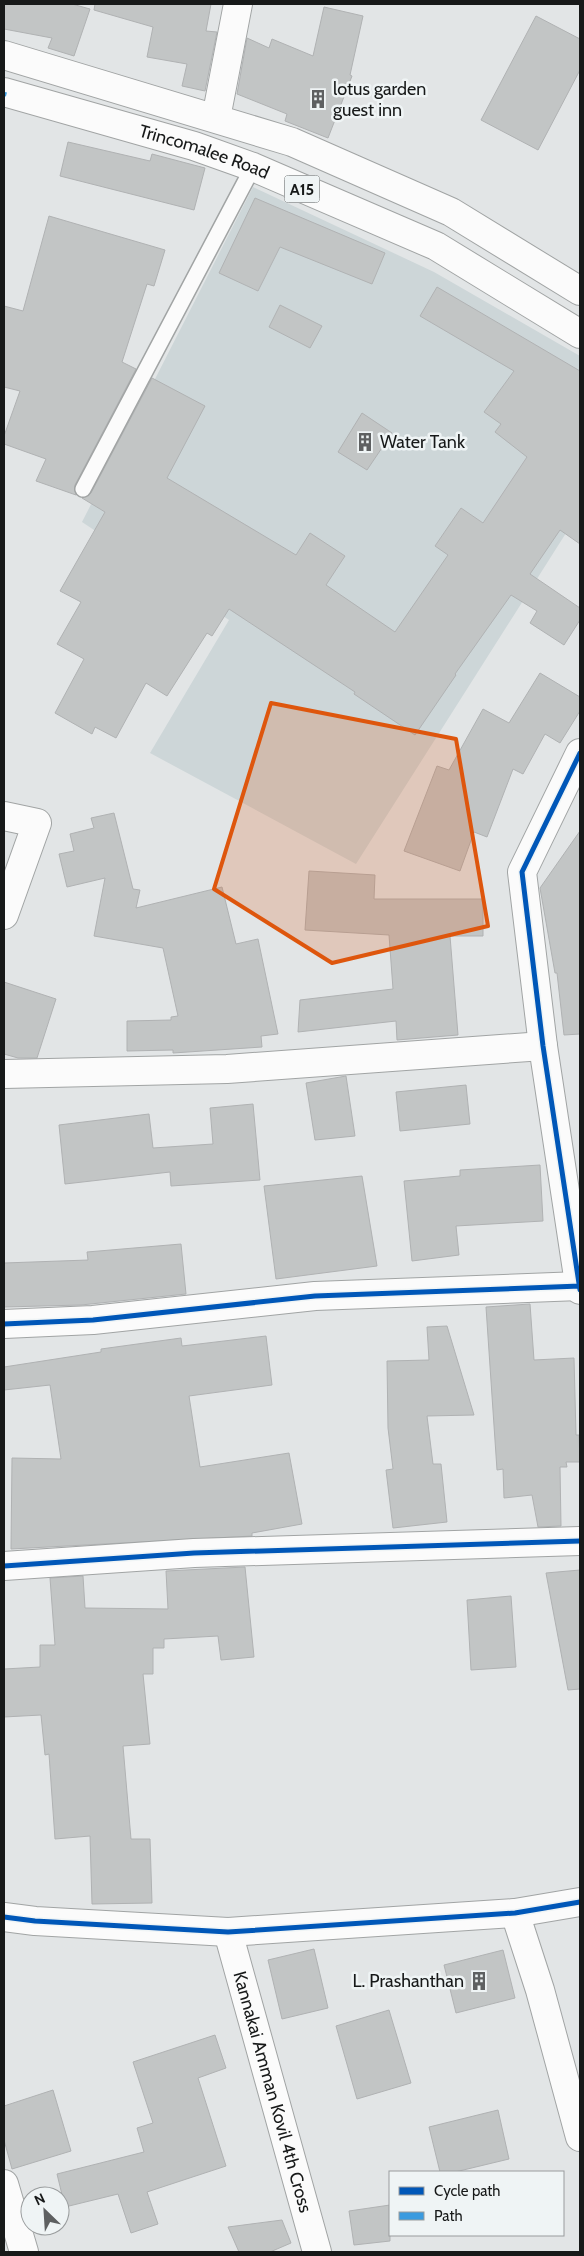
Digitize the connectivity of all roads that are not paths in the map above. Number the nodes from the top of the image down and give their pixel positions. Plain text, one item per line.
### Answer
1 (238, 4) edge
2 (4, 54) edge
3 (4, 92) edge
4 (216, 118) junction
5 (253, 167) junction
6 (580, 291) edge
7 (580, 334) edge
8 (83, 489) dead end
9 (580, 753) edge
10 (4, 816) edge
11 (4, 915) edge
12 (544, 1046) junction
13 (4, 1074) edge
14 (580, 1288) edge
15 (4, 1324) edge
16 (580, 1541) edge
17 (4, 1566) edge
18 (580, 1902) edge
19 (514, 1913) junction
20 (4, 1917) edge
21 (228, 1932) junction
22 (580, 2136) edge
23 (4, 2184) edge
24 (24, 2252) edge
25 (317, 2252) edge

1 - 4 main road
2 - 4 main road, Trincomalee Road / A15
3 - 5 main road, Trincomalee Road / A15
4 - 6 main road, Trincomalee Road / A15
5 - 7 main road, Trincomalee Road / A15
5 - 8 lane
9 - 12 main road
10 - 11 main road
12 - 13 main road
12 - 14 main road
14 - 15 main road
16 - 17 main road
18 - 19 main road
19 - 21 main road
19 - 22 main road
20 - 21 main road
21 - 25 main road, Kannakai Amman Kovil 4th Cross
23 - 24 main road

